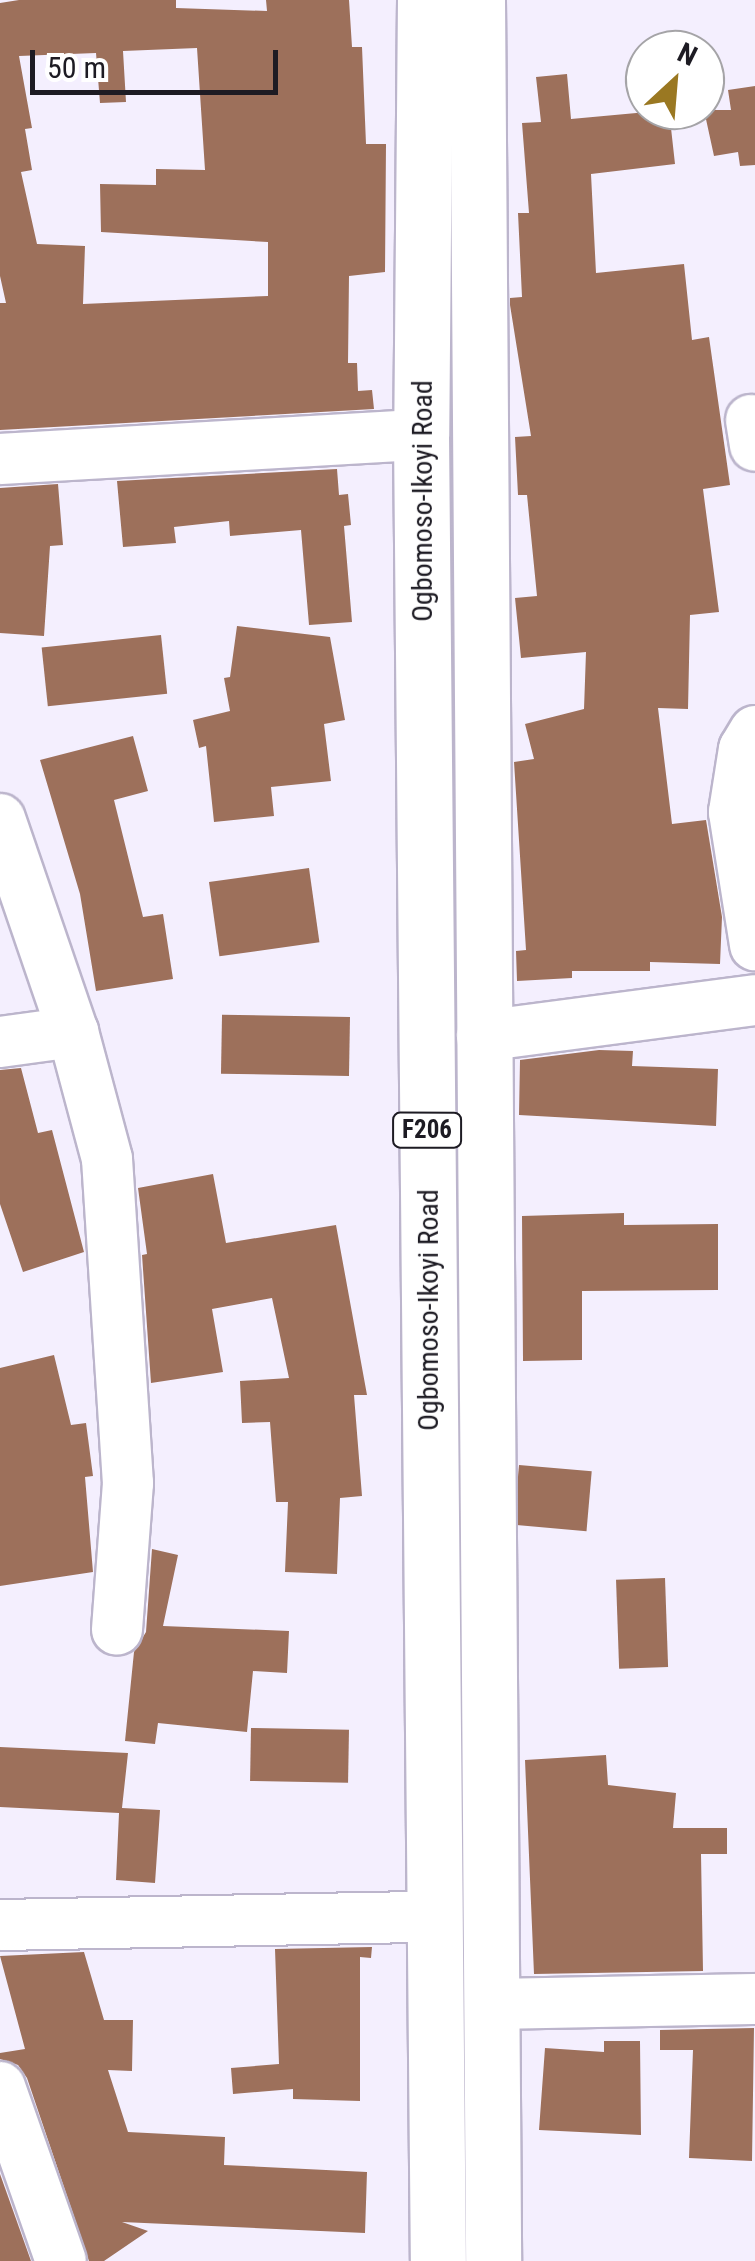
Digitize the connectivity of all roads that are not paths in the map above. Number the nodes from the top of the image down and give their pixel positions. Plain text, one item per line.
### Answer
1 (425, 0) edge
2 (476, 0) edge
3 (421, 435) junction
4 (0, 459) edge
5 (755, 731) edge
6 (0, 819) edge
7 (755, 945) edge
8 (755, 1000) edge
9 (73, 1032) junction
10 (482, 1036) junction
11 (0, 1042) edge
12 (116, 1630) dead end
13 (434, 1917) junction
14 (0, 1925) edge
15 (755, 1999) edge
16 (493, 2004) junction
17 (0, 2087) edge
18 (62, 2261) edge
19 (438, 2261) edge
20 (492, 2261) edge

1 - 3 main road, Ogbomoso-Ikoyi Road / F206
2 - 10 main road, Ogbomoso-Ikoyi Road / F206
3 - 4 street
3 - 13 main road, Ogbomoso-Ikoyi Road / F206
5 - 7 street
6 - 9 street
8 - 10 street
9 - 11 street
9 - 12 street
10 - 16 main road, Ogbomoso-Ikoyi Road / F206
13 - 14 street
13 - 19 main road, Ogbomoso-Ikoyi Road / F206
15 - 16 street
16 - 20 main road, Ogbomoso-Ikoyi Road / F206
17 - 18 street

